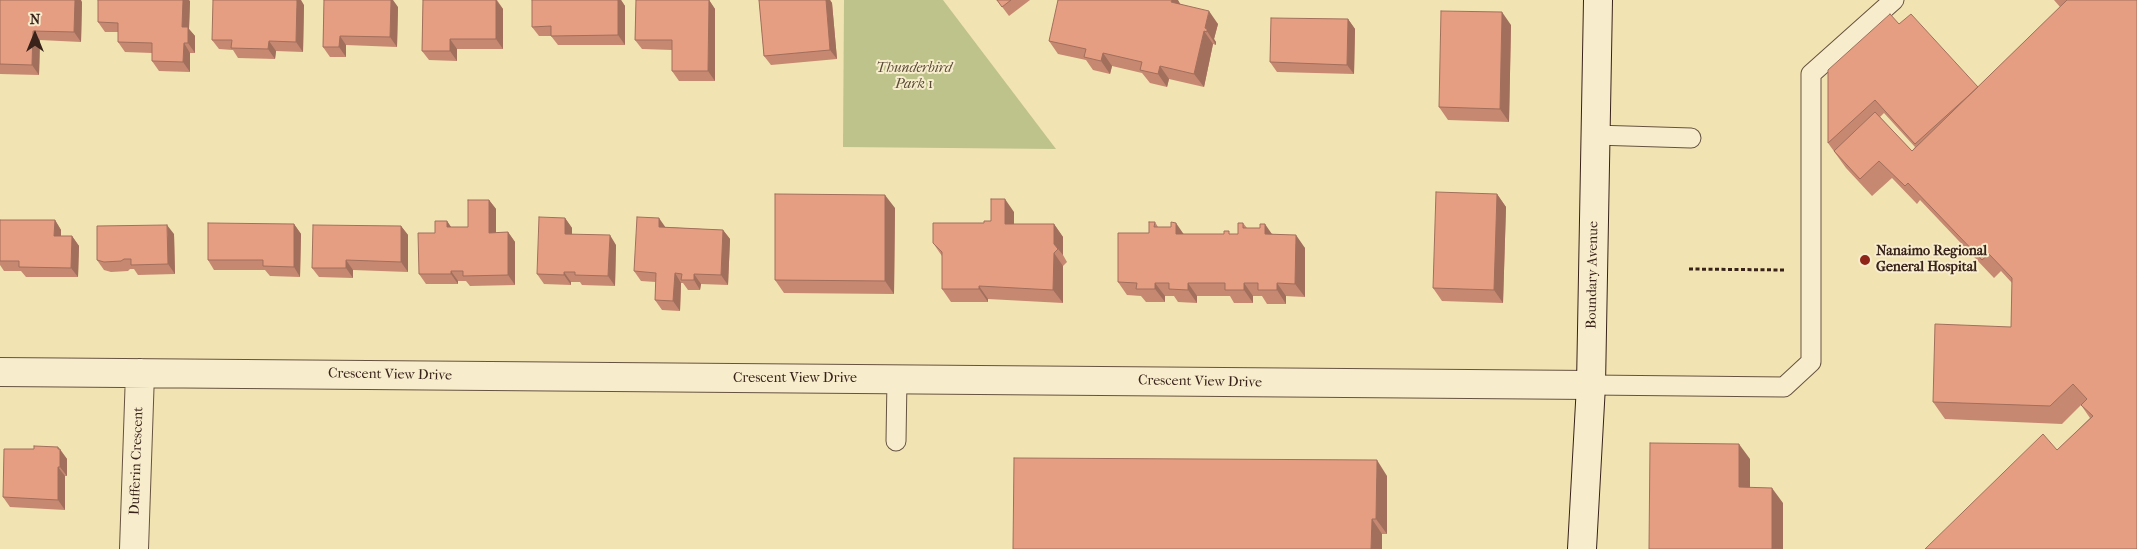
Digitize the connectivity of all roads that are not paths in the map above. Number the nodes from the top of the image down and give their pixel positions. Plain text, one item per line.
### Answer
1 (1598, 0) edge
2 (1894, 0) edge
3 (1595, 135) junction
4 (1691, 138) dead end
5 (0, 372) edge
6 (140, 373) junction
7 (897, 379) junction
8 (1591, 386) junction
9 (896, 441) dead end
10 (134, 549) edge
11 (1582, 549) edge

1 - 3 street, Boundary Avenue
2 - 8 lane
3 - 4 lane
3 - 8 street, Boundary Avenue
5 - 6 street, Crescent View Drive
6 - 7 street, Crescent View Drive
6 - 10 street, Dufferin Crescent
7 - 8 street, Crescent View Drive
7 - 9 lane
8 - 11 street, Boundary Avenue

